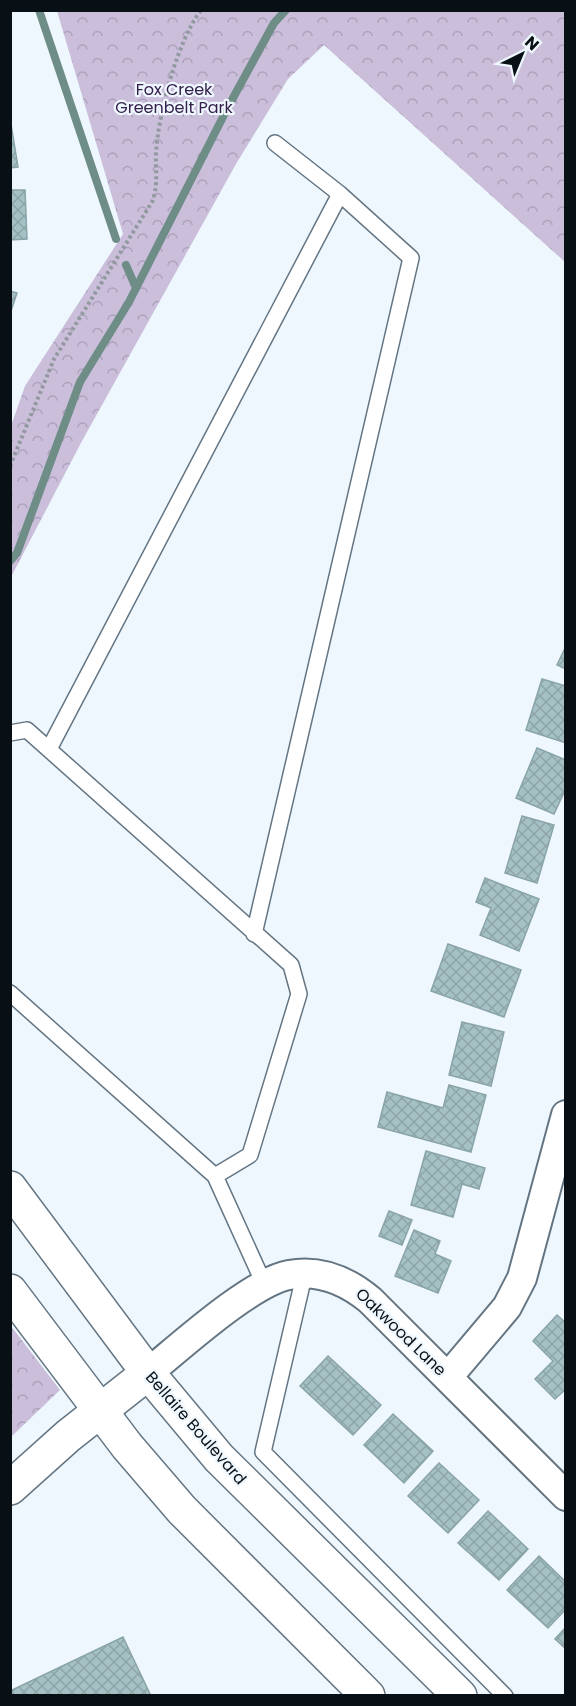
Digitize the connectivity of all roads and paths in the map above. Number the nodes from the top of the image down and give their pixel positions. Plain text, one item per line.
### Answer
1 (201, 10) edge
2 (275, 143) dead end
3 (340, 194) junction
4 (10, 466) edge
5 (10, 733) edge
6 (49, 749) junction
7 (254, 934) junction
8 (10, 993) edge
9 (566, 1115) edge
10 (215, 1176) junction
11 (10, 1188) edge
12 (304, 1275) junction
13 (265, 1286) junction
14 (10, 1291) edge
15 (148, 1373) junction
16 (448, 1377) junction
17 (101, 1411) junction
18 (10, 1488) edge
19 (566, 1496) edge
20 (368, 1695) edge
21 (460, 1695) edge
22 (505, 1695) edge

1 - 4 path
2 - 3 lane
3 - 6 lane
3 - 7 lane
5 - 6 lane
6 - 7 lane
7 - 10 lane
8 - 10 lane
9 - 16 street
10 - 13 lane
11 - 15 main road, Bellaire Boulevard
12 - 13 street, Oakwood Lane
12 - 16 street, Oakwood Lane
12 - 22 lane
13 - 15 street, Oakwood Lane
14 - 17 main road
15 - 17 main road
15 - 21 main road, Bellaire Boulevard
16 - 19 street, Oakwood Lane
17 - 18 main road
17 - 20 main road

